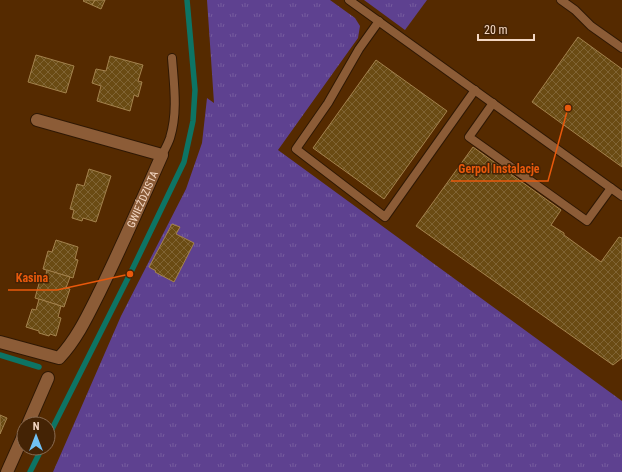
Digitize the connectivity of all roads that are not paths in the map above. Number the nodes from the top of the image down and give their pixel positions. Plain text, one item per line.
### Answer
1 (349, 0) edge
2 (561, 0) edge
3 (379, 21) junction
4 (622, 48) edge
5 (172, 58) dead end
6 (475, 90) junction
7 (493, 103) junction
8 (36, 120) dead end
9 (162, 155) junction
10 (611, 188) junction
11 (622, 196) edge
12 (0, 342) edge
13 (48, 378) dead end
14 (31, 416) edge
15 (16, 452) edge
16 (7, 472) edge

1 - 3 lane
2 - 4 lane
3 - 6 lane
3 - 6 lane
5 - 9 lane
6 - 7 lane
7 - 10 lane
7 - 10 lane
8 - 9 street
9 - 12 street, GWIEŹDZISTA
10 - 11 lane
13 - 14 street
15 - 16 street

